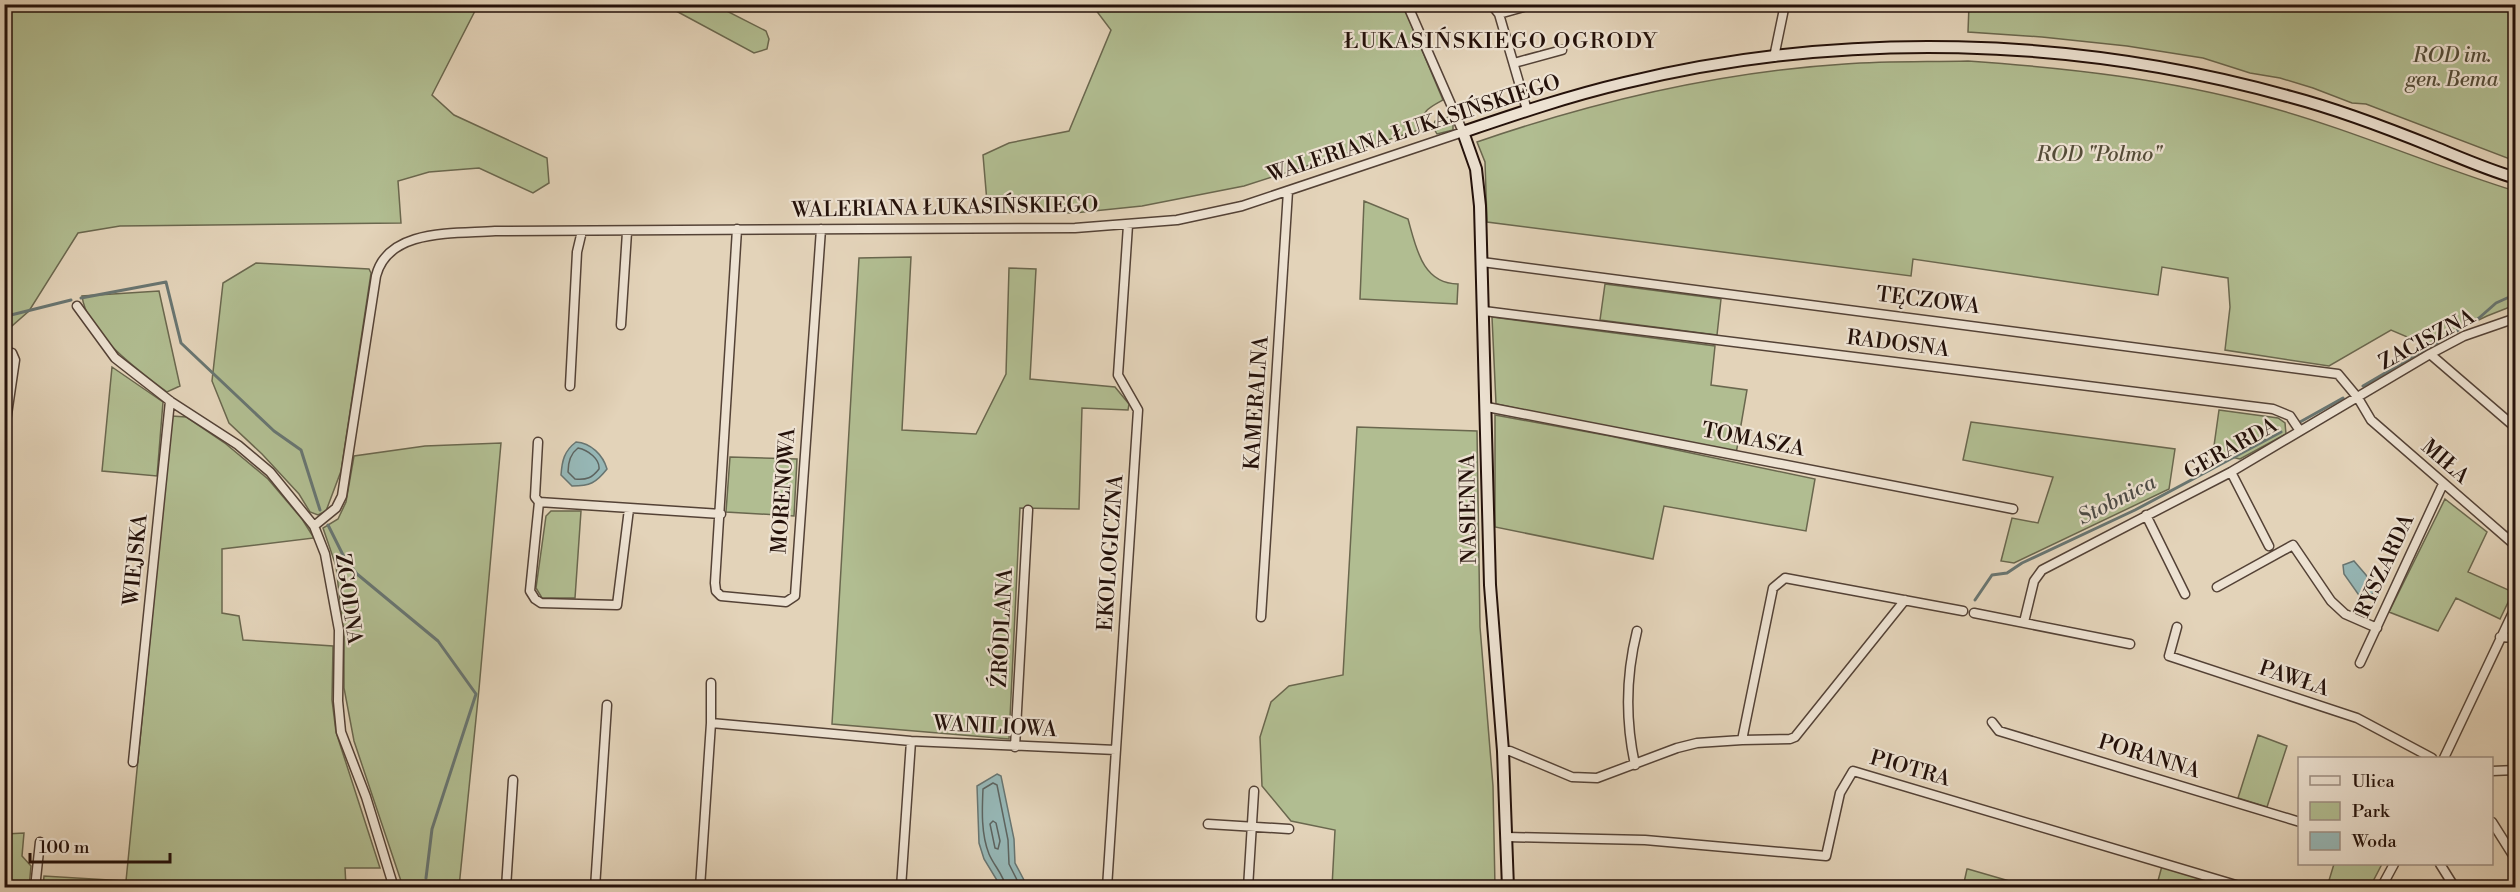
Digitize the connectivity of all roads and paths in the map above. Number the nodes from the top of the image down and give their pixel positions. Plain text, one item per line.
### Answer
1 (1407, 4) edge
2 (1491, 4) edge
3 (1534, 4) edge
4 (1785, 4) edge
5 (1498, 14) junction
6 (1562, 50) dead end
7 (1774, 57) junction
8 (1514, 63) junction
9 (1527, 110) junction
10 (1463, 132) junction
11 (2516, 178) edge
12 (1288, 191) junction
13 (1128, 225) junction
14 (737, 229) junction
15 (821, 229) junction
16 (582, 231) junction
17 (627, 232) junction
18 (1482, 261) junction
19 (77, 306) dead end
20 (1484, 312) junction
21 (2516, 318) edge
22 (621, 325) dead end
23 (4, 351) edge
24 (2430, 354) junction
25 (570, 386) dead end
26 (2358, 398) junction
27 (170, 400) junction
28 (1487, 407) junction
29 (2516, 428) edge
30 (2300, 430) junction
31 (4, 435) edge
32 (538, 442) dead end
33 (2231, 472) junction
34 (2443, 484) junction
35 (539, 502) junction
36 (629, 509) junction
37 (2013, 509) dead end
38 (1028, 510) dead end
39 (721, 514) junction
40 (2146, 515) junction
41 (314, 526) junction
42 (2269, 546) dead end
43 (2516, 546) edge
44 (2217, 587) dead end
45 (2185, 594) dead end
46 (1905, 600) junction
47 (2516, 606) edge
48 (1963, 611) dead end
49 (1974, 613) dead end
50 (1261, 617) dead end
51 (2024, 622) junction
52 (2177, 627) dead end
53 (2377, 628) junction
54 (1637, 631) dead end
55 (2500, 637) junction
56 (2516, 638) edge
57 (2130, 644) dead end
58 (2360, 663) dead end
59 (711, 683) dead end
60 (607, 705) dead end
61 (1992, 722) dead end
62 (711, 723) junction
63 (1742, 740) junction
64 (911, 741) junction
65 (1015, 747) junction
66 (1116, 750) junction
67 (1503, 751) junction
68 (2428, 757) edge
69 (2445, 757) edge
70 (133, 762) dead end
71 (1635, 765) junction
72 (2516, 770) edge
73 (2493, 771) edge
74 (513, 780) dead end
75 (1254, 791) dead end
76 (2298, 821) edge
77 (2493, 824) edge
78 (1208, 825) dead end
79 (1252, 827) junction
80 (1289, 829) dead end
81 (1507, 837) junction
82 (40, 842) dead end
83 (2516, 860) edge
84 (2393, 865) edge
85 (2441, 865) edge
86 (35, 888) edge
87 (394, 888) edge
88 (506, 888) edge
89 (595, 888) edge
90 (700, 888) edge
91 (902, 888) edge
92 (1107, 888) edge
93 (1248, 888) edge
94 (1508, 888) edge
95 (2246, 888) edge
96 (2381, 888) edge
97 (2455, 888) edge

1 - 10 street, WALERIANA ŁUKASIŃSKIEGO
2 - 5 street
3 - 5 street
4 - 7 street
5 - 8 street
6 - 8 street
7 - 9 street, WALERIANA ŁUKASIŃSKIEGO
7 - 11 street, WALERIANA ŁUKASIŃSKIEGO
8 - 9 street
9 - 10 street, WALERIANA ŁUKASIŃSKIEGO
10 - 12 street, WALERIANA ŁUKASIŃSKIEGO
10 - 18 street, NASIENNA
12 - 13 street, WALERIANA ŁUKASIŃSKIEGO
12 - 50 street, KAMERALNA
13 - 15 street, WALERIANA ŁUKASIŃSKIEGO
13 - 66 street, EKOLOGICZNA
14 - 15 street, WALERIANA ŁUKASIŃSKIEGO
14 - 17 street, WALERIANA ŁUKASIŃSKIEGO
14 - 39 street, MORENOWA
15 - 39 street, MORENOWA
16 - 17 street, WALERIANA ŁUKASIŃSKIEGO
16 - 25 street
16 - 41 street, WALERIANA ŁUKASIŃSKIEGO
17 - 22 street
18 - 20 street, NASIENNA
18 - 26 street, TĘCZOWA
19 - 27 street, ZGODNA
20 - 28 street, NASIENNA
20 - 30 street, RADOSNA
21 - 24 street, ZACISZNA
23 - 31 street
24 - 26 street, ZACISZNA
24 - 29 street
26 - 30 street, GERARDA
26 - 34 street, MIŁA
27 - 41 street, ZGODNA
27 - 70 street, WIEJSKA
28 - 37 street, TOMASZA
28 - 67 street, NASIENNA
30 - 33 street, GERARDA
32 - 35 street
33 - 40 street, GERARDA
33 - 42 street
34 - 43 street, MIŁA
34 - 53 street, RYSZARDA
35 - 36 street
35 - 36 street
36 - 39 street
38 - 65 street, ŹRÓDLANA
40 - 45 street
40 - 51 street, GERARDA
41 - 87 street, ZGODNA
44 - 53 street
46 - 48 street
46 - 63 street
46 - 63 street
47 - 55 street
49 - 51 street
51 - 57 street
52 - 68 street, PAWŁA
53 - 58 street, RYSZARDA
54 - 71 street
55 - 56 street
55 - 69 street
59 - 62 street
60 - 89 street
61 - 76 street, PORANNA
62 - 64 street
62 - 90 street
63 - 71 street
64 - 65 street, WANILIOWA
64 - 91 street, WANILIOWA
65 - 66 street, WANILIOWA
66 - 92 street, EKOLOGICZNA
67 - 71 street
67 - 81 street, NASIENNA
72 - 73 street
74 - 88 street
75 - 79 street
77 - 83 street
78 - 79 street
79 - 80 street
79 - 93 street
81 - 94 street, NASIENNA
81 - 95 street, PIOTRA
82 - 86 street
84 - 96 street
85 - 97 street

